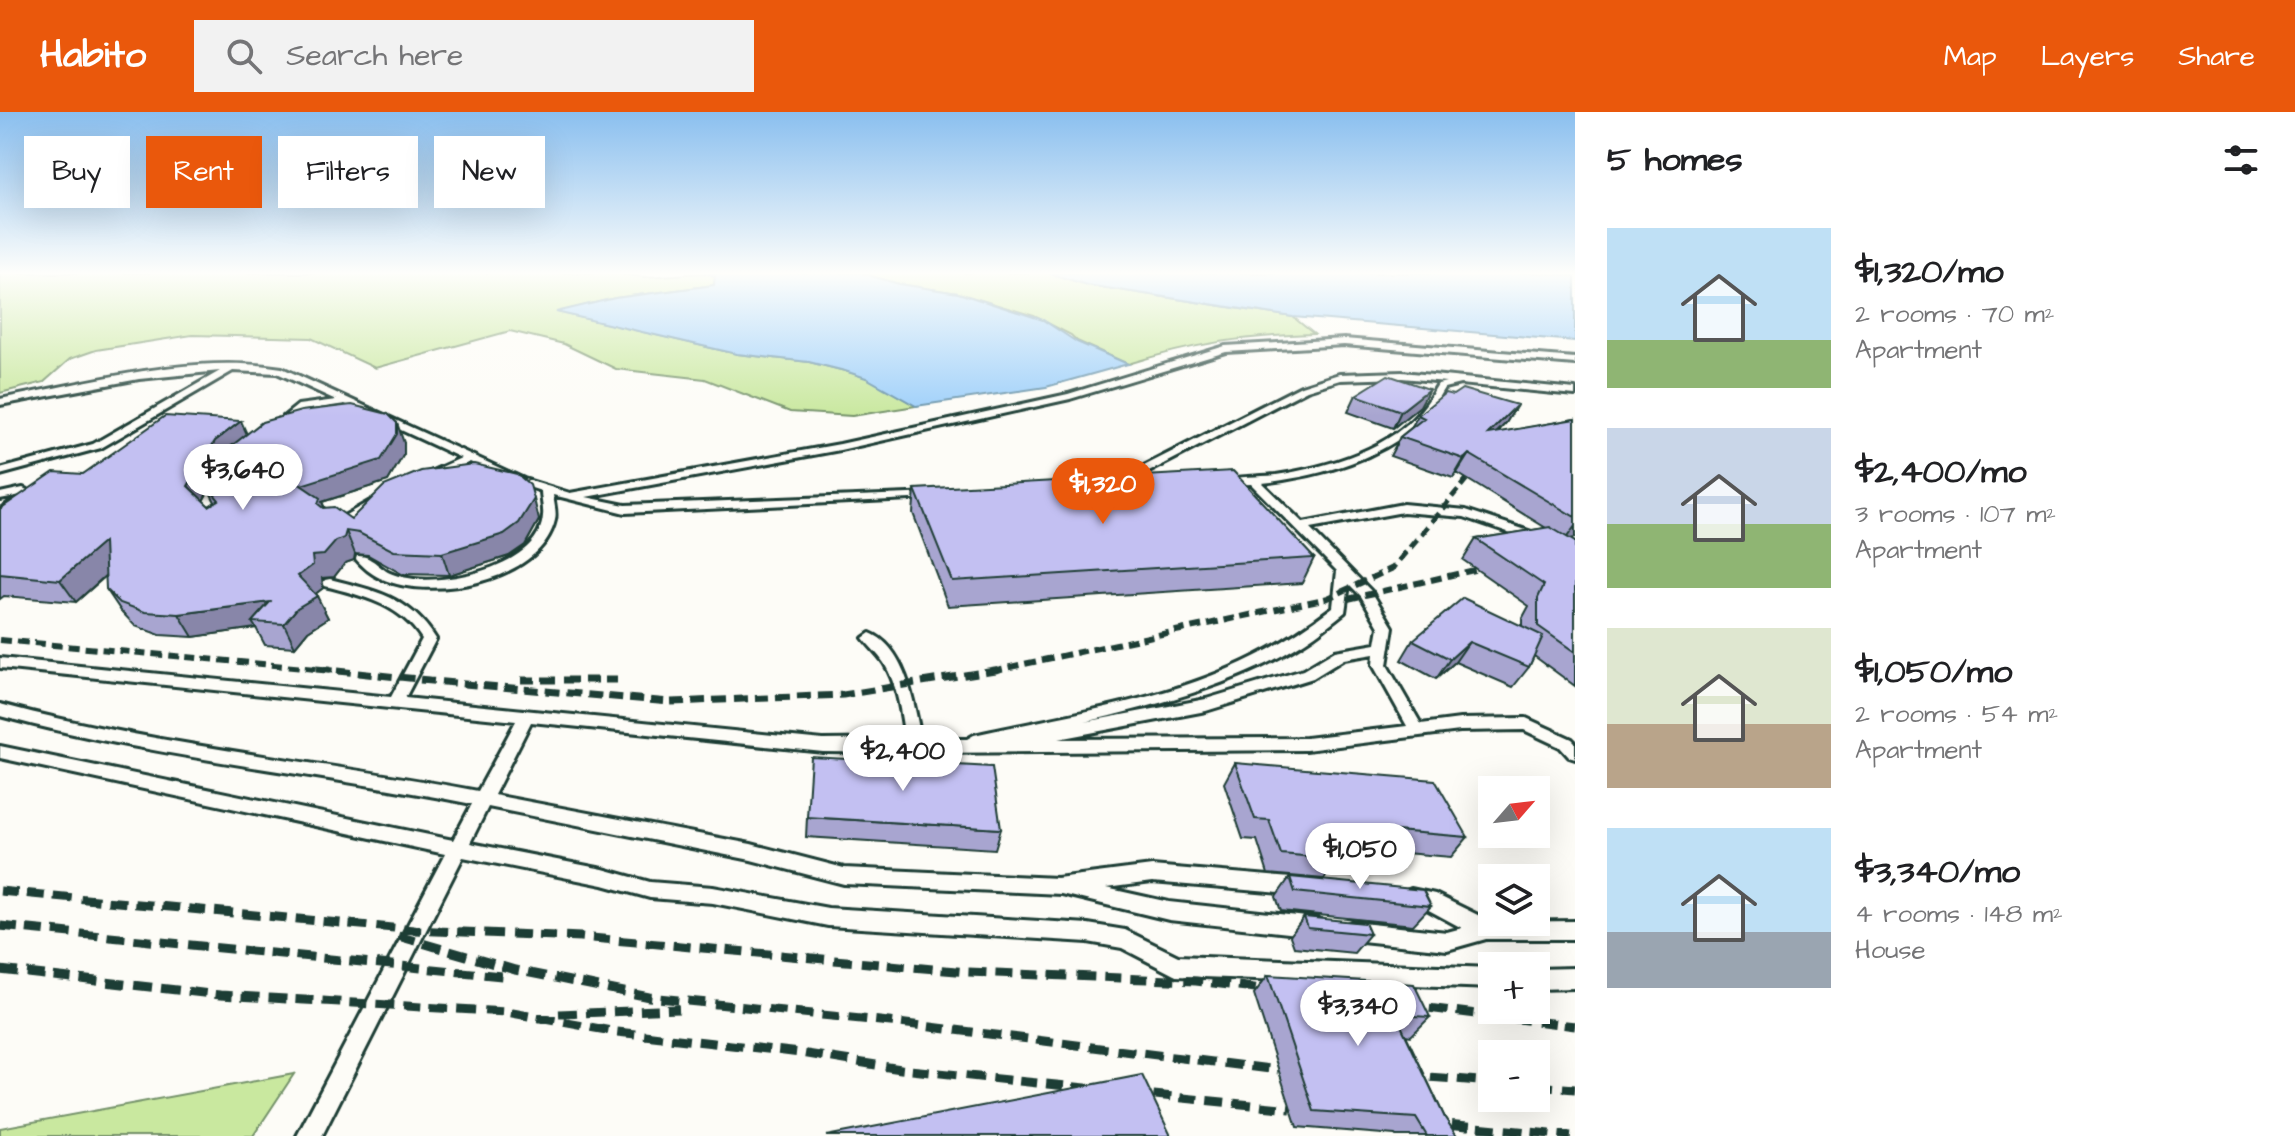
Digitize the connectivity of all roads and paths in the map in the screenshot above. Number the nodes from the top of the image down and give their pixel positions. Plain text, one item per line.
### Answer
1 (1575, 361) edge
2 (235, 366) junction
3 (1402, 375) junction
4 (1472, 380) junction
5 (1441, 386) junction
6 (1575, 392) edge
7 (0, 402) edge
8 (348, 402) junction
9 (267, 436) edge
10 (472, 457) junction
11 (0, 472) edge
12 (422, 479) edge
13 (1253, 480) junction
14 (1157, 481) edge
15 (1215, 481) edge
16 (546, 489) junction
17 (944, 494) edge
18 (0, 496) edge
19 (386, 496) edge
20 (569, 497) junction
21 (0, 514) edge
22 (336, 524) edge
23 (1302, 527) junction
24 (1556, 545) edge
25 (362, 559) edge
26 (1344, 570) junction
27 (330, 583) dead end
28 (870, 638) dead end
29 (1383, 648) junction
30 (0, 663) edge
31 (395, 703) junction
32 (0, 710) edge
33 (526, 716) junction
34 (1417, 730) junction
35 (914, 747) junction
36 (951, 747) junction
37 (980, 747) junction
38 (0, 752) edge
39 (1575, 753) edge
40 (482, 800) junction
41 (456, 849) junction
42 (1057, 886) junction
43 (1323, 889) edge
44 (1398, 897) edge
45 (1478, 926) edge
46 (1550, 930) edge
47 (1575, 930) edge
48 (1478, 932) edge
49 (1478, 977) edge
50 (1575, 978) edge
51 (1550, 979) edge
52 (309, 1136) edge

1 - 20 lane
2 - 7 lane
2 - 8 lane
2 - 11 lane
3 - 4 lane
3 - 5 lane
3 - 14 lane
4 - 5 lane
4 - 6 lane
5 - 13 lane
8 - 9 lane
8 - 10 lane
10 - 12 lane
10 - 16 lane
13 - 15 lane
13 - 23 lane
16 - 20 lane
16 - 25 lane
17 - 20 lane
18 - 21 lane
19 - 22 lane
23 - 24 lane
23 - 26 lane
26 - 29 lane
26 - 36 lane
27 - 31 lane
28 - 35 lane
29 - 34 lane
29 - 37 lane
30 - 31 lane
31 - 33 lane
32 - 40 lane
33 - 35 lane
33 - 40 lane
34 - 37 lane
34 - 39 lane
35 - 36 lane
36 - 37 lane
38 - 41 lane
40 - 41 lane
40 - 42 lane
41 - 49 lane
41 - 52 lane
42 - 43 lane
42 - 48 lane
44 - 45 lane
46 - 47 lane
50 - 51 lane

